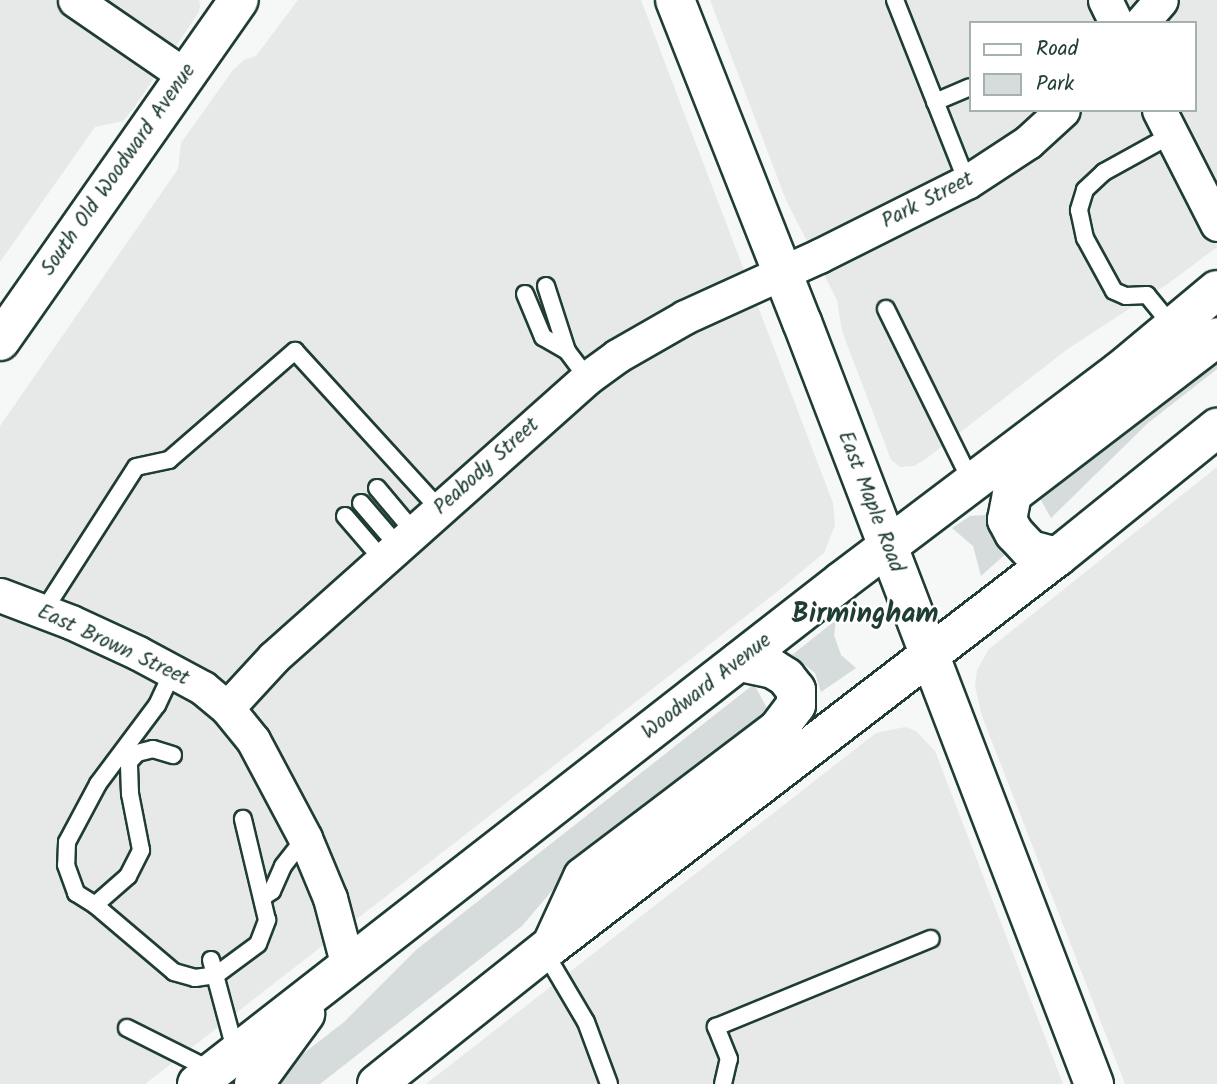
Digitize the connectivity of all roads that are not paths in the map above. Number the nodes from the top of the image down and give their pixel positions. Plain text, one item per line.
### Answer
1 (75, 0) edge
2 (239, 0) edge
3 (675, 0) edge
4 (895, 0) edge
5 (1105, 0) edge
6 (1161, 0) edge
7 (1115, 21) edge
8 (1143, 21) edge
9 (184, 75) junction
10 (968, 88) edge
11 (935, 102) junction
12 (1054, 113) edge
13 (1165, 122) edge
14 (967, 182) junction
15 (1217, 224) edge
16 (781, 274) junction
17 (546, 286) dead end
18 (1217, 289) edge
19 (525, 294) dead end
20 (886, 309) dead end
21 (1173, 327) junction
22 (1217, 337) edge
23 (0, 341) edge
24 (566, 351) junction
25 (587, 378) junction
26 (1217, 402) edge
27 (1217, 426) edge
28 (972, 483) junction
29 (377, 488) dead end
30 (361, 503) dead end
31 (440, 510) junction
32 (345, 516) dead end
33 (399, 546) junction
34 (886, 548) junction
35 (1057, 557) junction
36 (0, 596) edge
37 (43, 612) junction
38 (928, 656) junction
39 (739, 662) junction
40 (173, 671) junction
41 (227, 708) junction
42 (173, 755) dead end
43 (243, 819) dead end
44 (305, 838) junction
45 (263, 897) junction
46 (95, 905) junction
47 (931, 939) dead end
48 (548, 948) junction
49 (214, 968) junction
50 (339, 973) junction
51 (127, 1028) dead end
52 (225, 1073) edge
53 (386, 1081) edge
54 (609, 1084) edge
55 (723, 1084) edge
56 (1094, 1084) edge

1 - 9 street
2 - 9 main road, South Old Woodward Avenue
3 - 16 main road, East Maple Road
4 - 11 lane
5 - 7 street
6 - 8 street
9 - 23 main road, South Old Woodward Avenue
10 - 11 lane
11 - 14 lane
12 - 14 street, Park Street
13 - 15 street
13 - 21 lane
14 - 16 street, Park Street
16 - 25 street, Peabody Street
16 - 34 main road, East Maple Road
17 - 24 lane
18 - 21 main road, Woodward Avenue
19 - 24 lane
20 - 28 lane
21 - 28 main road, Woodward Avenue
22 - 35 main road
24 - 25 lane
25 - 31 street, Peabody Street
26 - 27 main road
27 - 35 main road
28 - 34 main road, Woodward Avenue
29 - 33 lane
30 - 33 lane
31 - 33 street, Peabody Street
31 - 37 lane
32 - 33 lane
33 - 41 street, Peabody Street
34 - 38 main road, East Maple Road
34 - 39 main road, Woodward Avenue
35 - 38 main road
36 - 37 street, East Brown Street
37 - 40 street, East Brown Street
38 - 48 main road
38 - 56 main road, East Maple Road
39 - 48 main road
39 - 50 main road, Woodward Avenue
40 - 41 street, East Brown Street
40 - 46 lane
41 - 44 street, East Brown Street
42 - 46 lane
43 - 45 lane
44 - 45 lane
44 - 50 street, East Brown Street
45 - 49 lane
46 - 49 lane
47 - 55 lane
48 - 53 main road
48 - 54 lane
49 - 52 lane
50 - 52 main road, Woodward Avenue
51 - 52 lane

